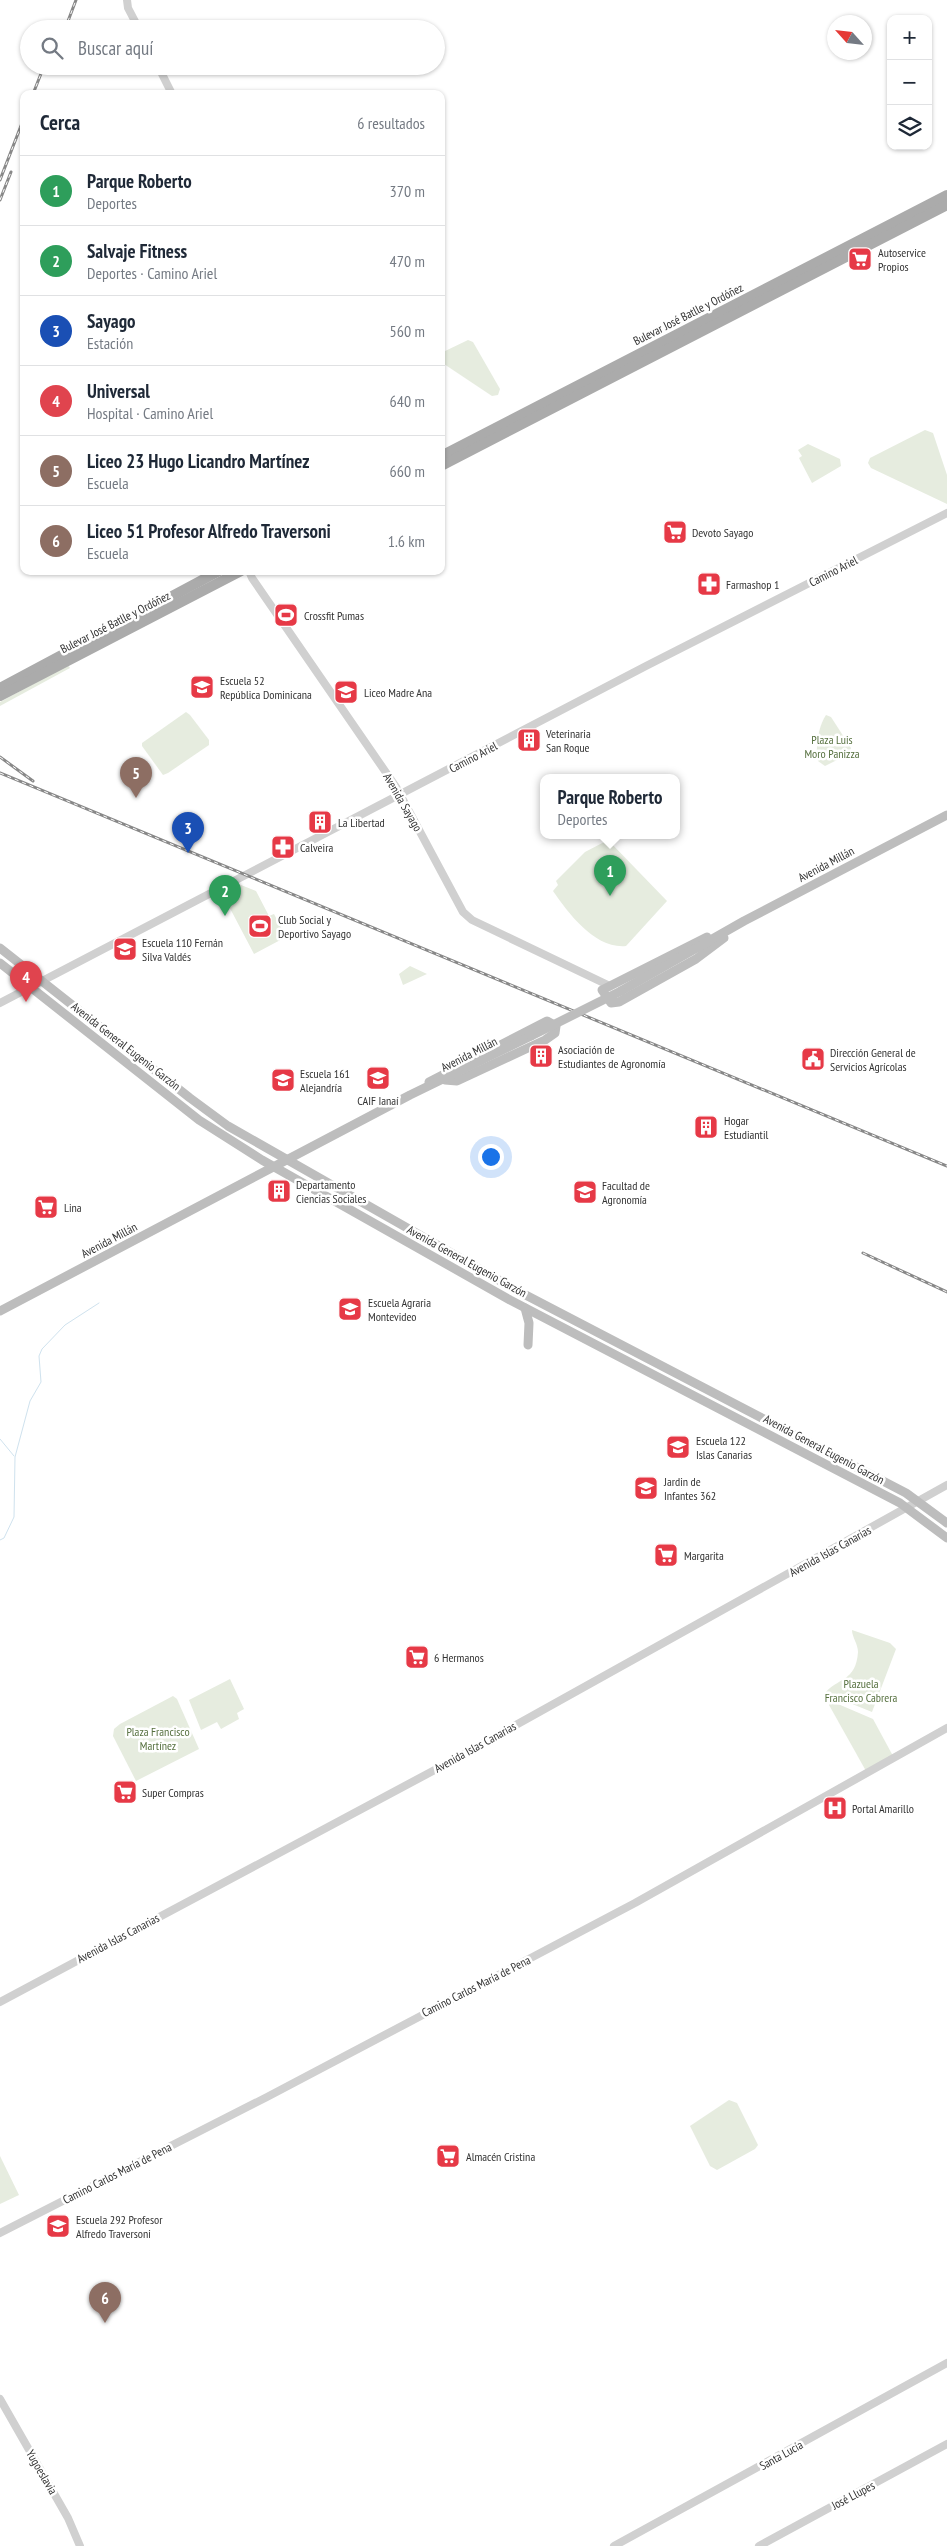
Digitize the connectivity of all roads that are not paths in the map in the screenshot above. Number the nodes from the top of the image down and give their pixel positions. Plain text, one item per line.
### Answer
1 (128, 4) edge
2 (135, 20) edge
3 (162, 75) edge
4 (170, 90) edge
5 (947, 195) edge
6 (947, 205) edge
7 (445, 454) edge
8 (445, 464) edge
9 (947, 512) edge
10 (212, 575) edge
11 (233, 575) edge
12 (251, 575) edge
13 (0, 688) edge
14 (0, 696) edge
15 (401, 795) junction
16 (947, 815) edge
17 (744, 921) junction
18 (733, 927) junction
19 (0, 948) edge
20 (0, 963) edge
21 (41, 981) junction
22 (30, 987) junction
23 (606, 988) junction
24 (0, 1003) edge
25 (444, 1080) junction
26 (410, 1095) junction
27 (288, 1160) junction
28 (276, 1167) junction
29 (525, 1308) junction
30 (0, 1311) edge
31 (528, 1345) dead end
32 (947, 1485) edge
33 (919, 1501) junction
34 (909, 1508) junction
35 (947, 1523) edge
36 (947, 1538) edge
37 (947, 1728) edge
38 (0, 2002) edge
39 (0, 2233) edge
40 (947, 2363) edge
41 (0, 2399) edge
42 (947, 2444) edge
43 (80, 2546) edge
44 (614, 2546) edge
45 (759, 2546) edge

1 - 2 street
3 - 4 street
5 - 7 main road, Bulevar José Batlle y Ordóñez
6 - 8 main road, Bulevar José Batlle y Ordóñez
9 - 15 street, Camino Ariel
10 - 13 main road, Bulevar José Batlle y Ordóñez
11 - 14 main road, Bulevar José Batlle y Ordóñez
12 - 15 street, Avenida Sayago
15 - 21 street, Camino Ariel
15 - 23 street, Avenida Sayago
16 - 17 main road, Avenida Millán
17 - 18 main road, Avenida Millán
17 - 23 main road
18 - 23 main road
18 - 25 main road, Avenida Millán, bridge
19 - 21 main road, Avenida General Eugenio Garzón
20 - 22 main road, Avenida General Eugenio Garzón
21 - 22 street, Camino Ariel
21 - 27 main road, Avenida General Eugenio Garzón
22 - 24 street, Camino Ariel
22 - 28 main road, Avenida General Eugenio Garzón
25 - 26 main road, Avenida Millán
25 - 26 main road
26 - 27 main road, Avenida Millán
27 - 28 main road, Avenida Millán
27 - 33 main road, Avenida General Eugenio Garzón
28 - 29 main road, Avenida General Eugenio Garzón
28 - 30 main road, Avenida Millán
29 - 31 main road
29 - 34 main road, Avenida General Eugenio Garzón
32 - 33 street, Avenida Islas Canarias
33 - 34 street, Avenida Islas Canarias
33 - 35 main road, Avenida General Eugenio Garzón
34 - 36 main road, Avenida General Eugenio Garzón
34 - 38 street, Avenida Islas Canarias
37 - 39 street, Camino Carlos María de Pena
40 - 44 street, Santa Lucía
41 - 43 street, Yugoeslavia
42 - 45 street, José Llupes

